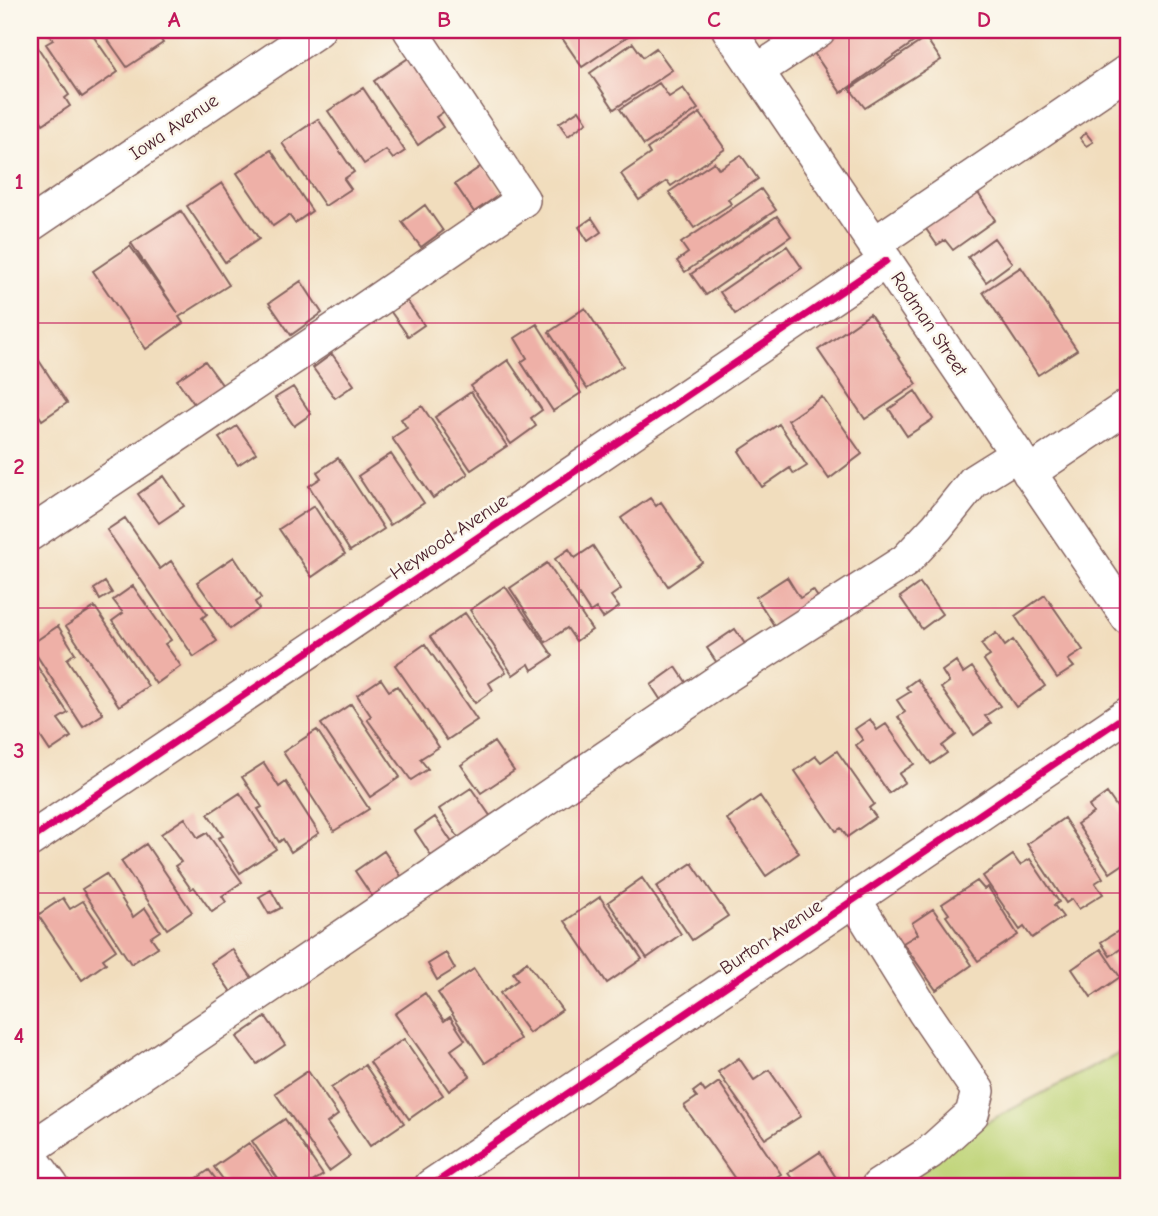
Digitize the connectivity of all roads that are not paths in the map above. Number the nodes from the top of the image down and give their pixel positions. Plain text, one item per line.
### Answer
1 (318, 30) edge
2 (410, 30) edge
3 (729, 30) edge
4 (819, 30) edge
5 (757, 71) junction
6 (1128, 71) edge
7 (30, 225) edge
8 (880, 252) junction
9 (1128, 406) edge
10 (1023, 463) junction
11 (30, 534) edge
12 (1128, 618) edge
13 (1128, 714) edge
14 (30, 840) edge
15 (854, 899) junction
16 (30, 1149) edge
17 (30, 1156) edge
18 (52, 1186) edge
19 (431, 1186) edge
20 (878, 1186) edge

1 - 7 street, Iowa Avenue
2 - 11 street
3 - 5 street, Rodman Street
4 - 5 street
5 - 8 street, Rodman Street
6 - 8 street, Heywood Avenue
8 - 10 street, Rodman Street
8 - 14 street, Heywood Avenue
9 - 10 street
10 - 12 street, Rodman Street
10 - 16 street
13 - 15 street, Burton Avenue
15 - 19 street, Burton Avenue
15 - 20 street
17 - 18 street

